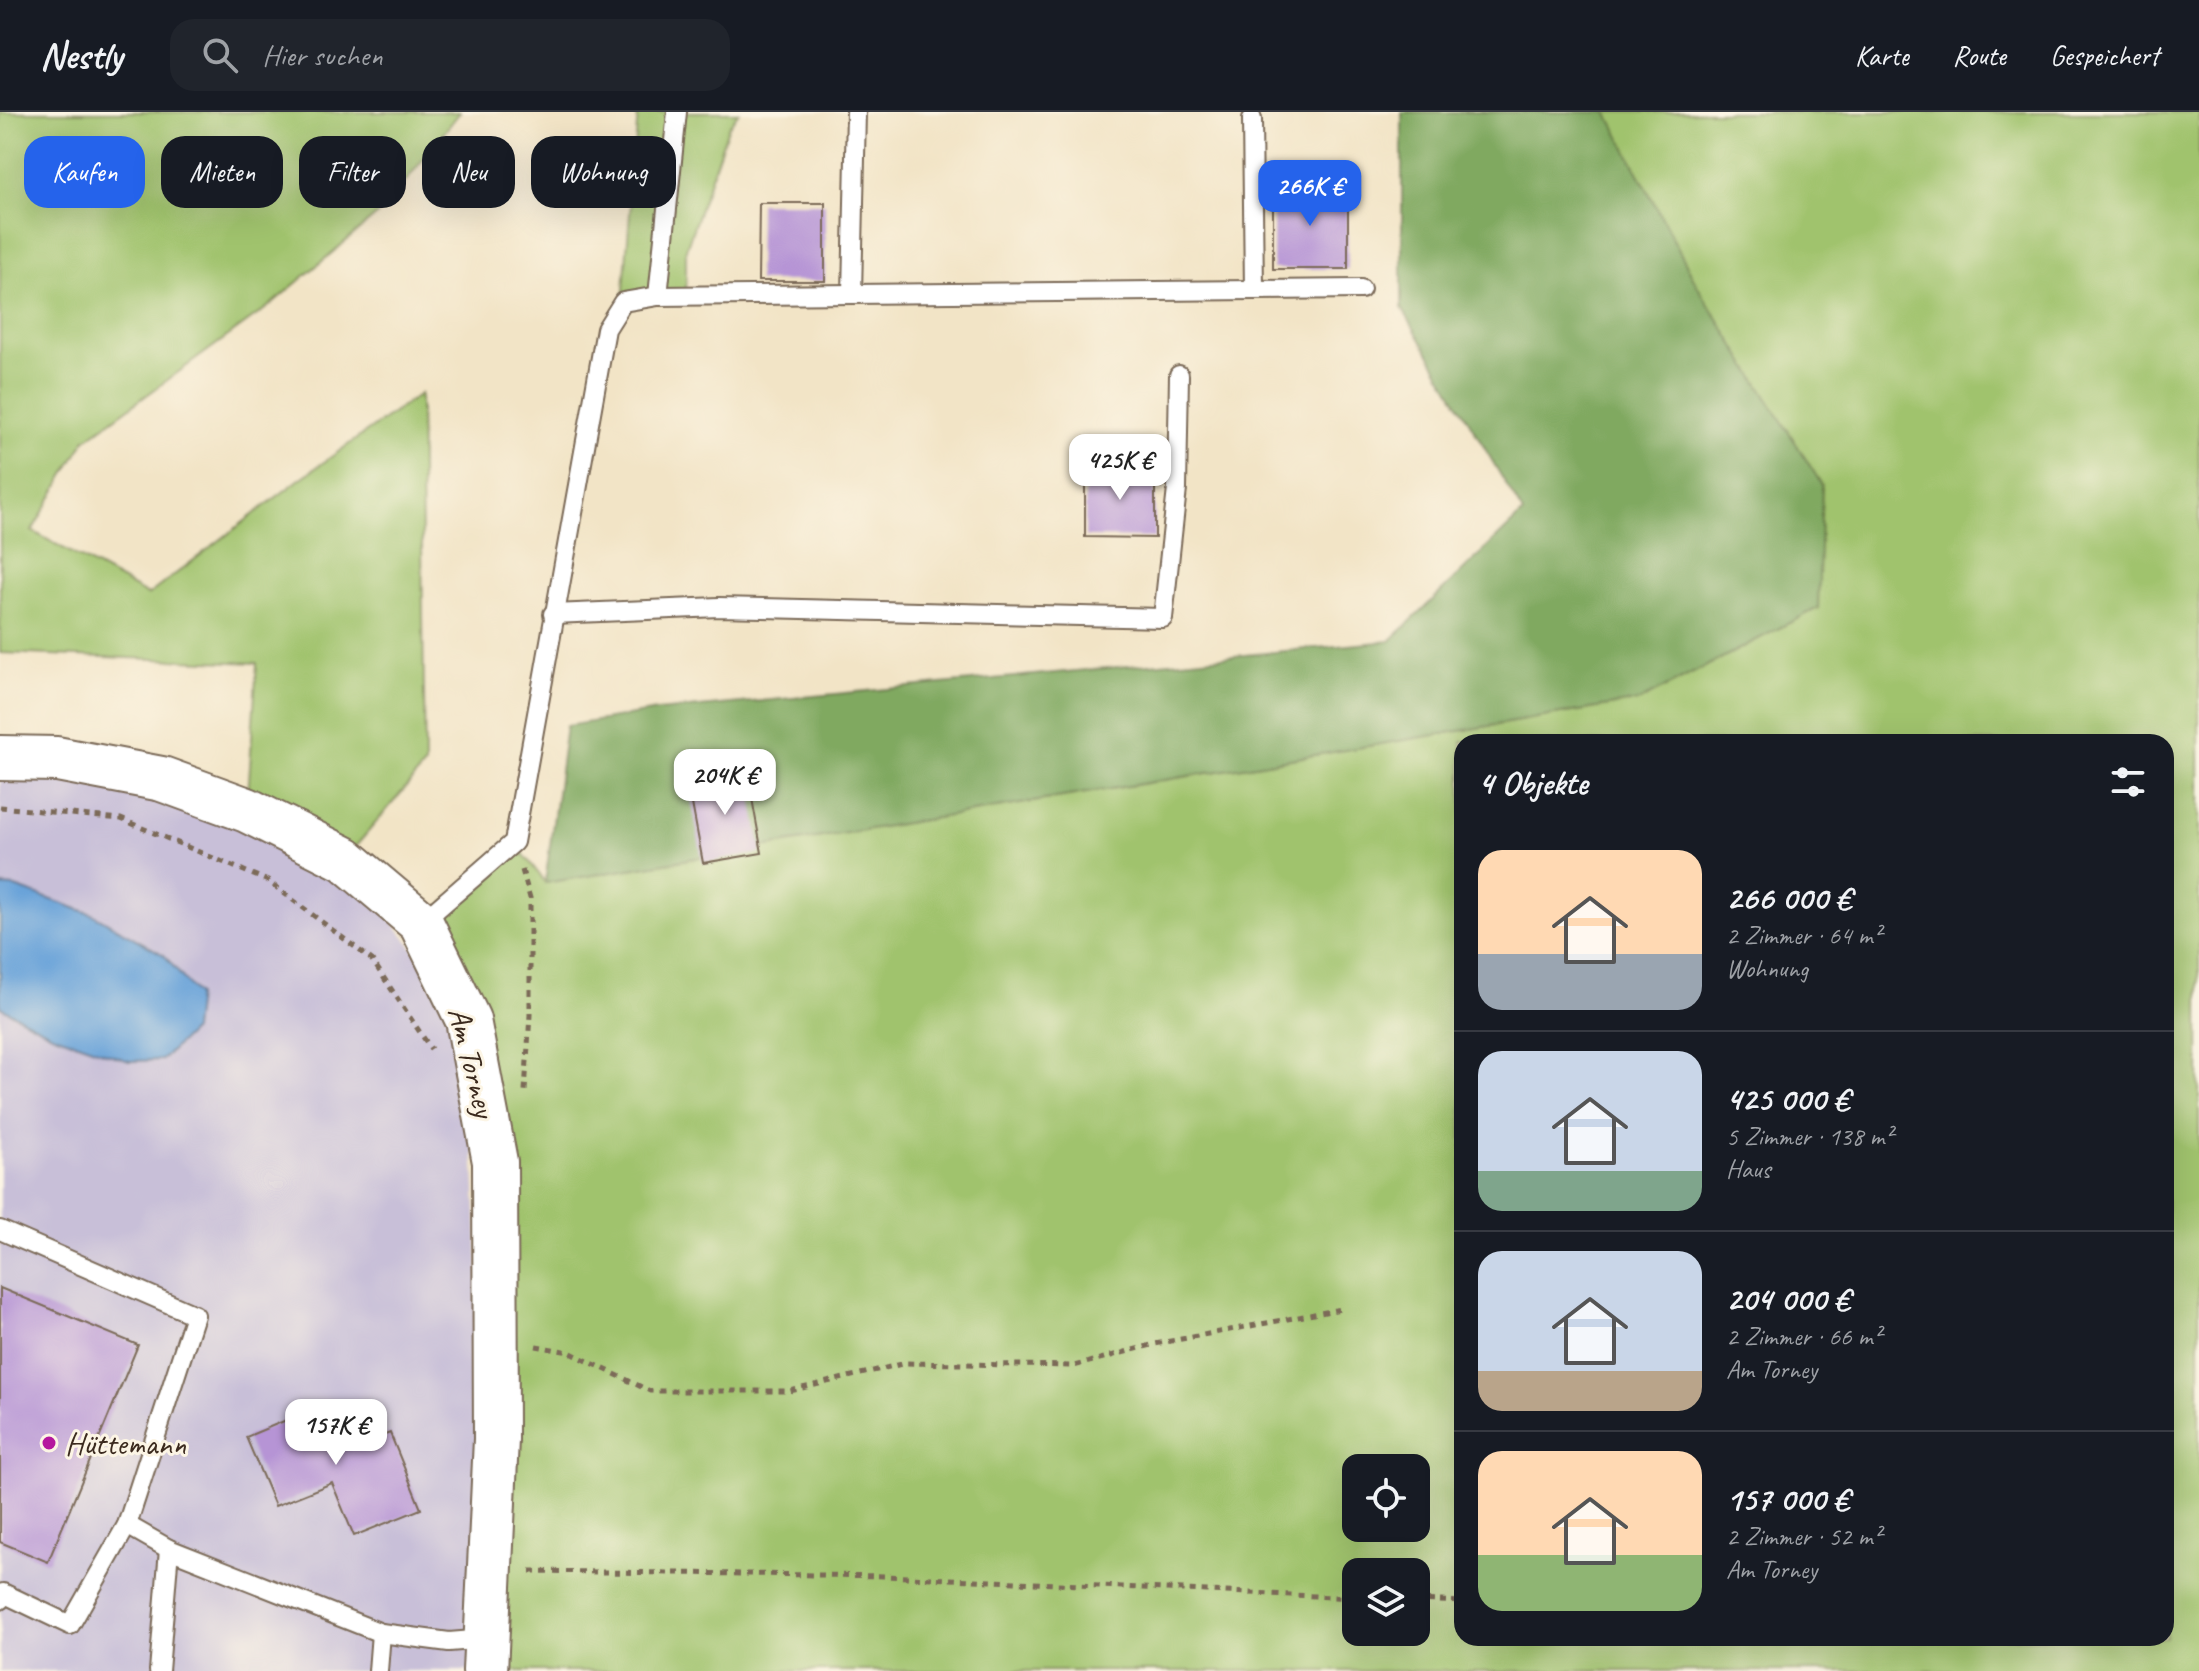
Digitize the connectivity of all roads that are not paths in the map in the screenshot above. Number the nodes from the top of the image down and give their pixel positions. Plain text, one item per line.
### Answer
1 (677, 112) edge
2 (856, 112) edge
3 (1252, 119) dead end
4 (1361, 289) dead end
5 (1254, 290) junction
6 (852, 294) junction
7 (658, 296) junction
8 (1179, 375) dead end
9 (553, 614) junction
10 (0, 758) edge
11 (421, 923) junction
12 (0, 1230) edge
13 (127, 1525) junction
14 (169, 1549) junction
15 (0, 1600) edge
16 (381, 1633) junction
17 (486, 1655) edge
18 (159, 1671) edge
19 (378, 1671) edge

1 - 7 lane
2 - 6 lane
3 - 5 lane
4 - 5 lane
5 - 6 lane
6 - 7 lane
7 - 9 lane
8 - 9 lane
9 - 11 lane
10 - 11 street, Am Torney
11 - 17 street, Am Torney
12 - 13 lane
13 - 14 lane
13 - 15 lane
14 - 16 lane
14 - 18 lane
16 - 17 lane
16 - 19 lane

